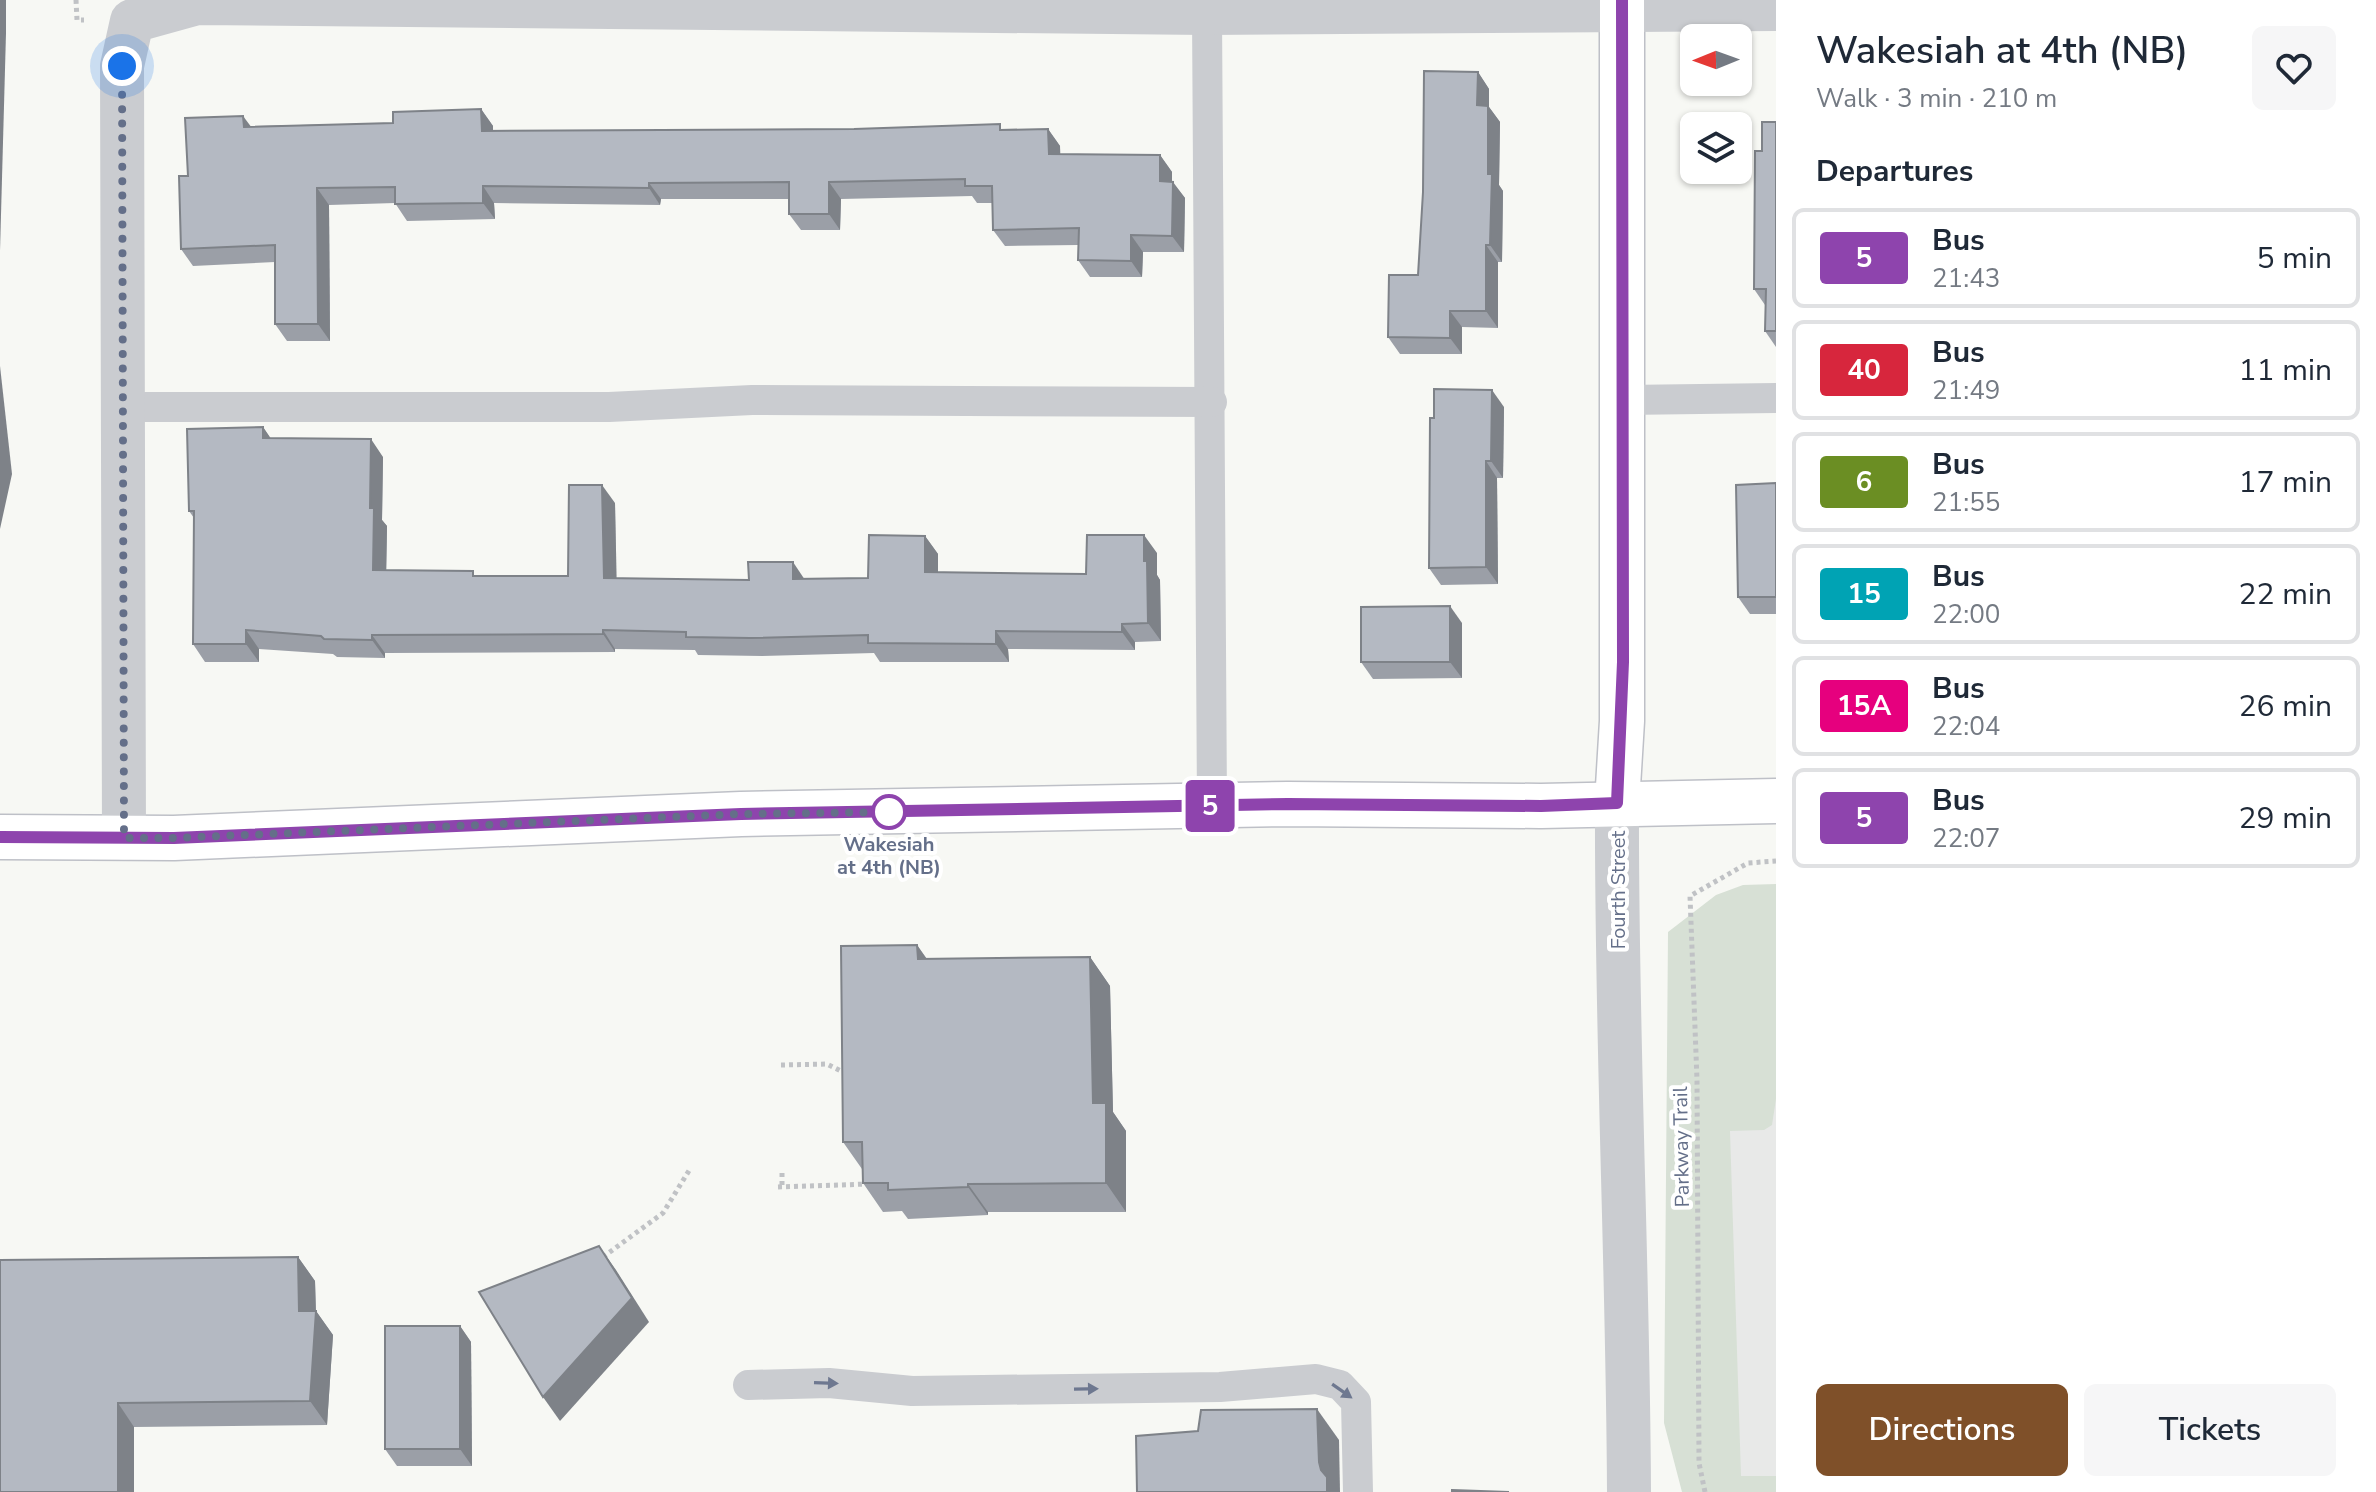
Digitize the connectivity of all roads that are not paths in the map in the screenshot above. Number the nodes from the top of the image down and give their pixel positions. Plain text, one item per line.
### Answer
1 (1622, 5) edge
2 (1776, 9) edge
3 (1207, 13) junction
4 (1776, 398) edge
5 (1624, 400) junction
6 (1212, 402) junction
7 (122, 407) junction
8 (1776, 801) edge
9 (1617, 803) junction
10 (1212, 806) junction
11 (0, 837) edge
12 (124, 838) junction
13 (748, 1385) dead end
14 (1358, 1492) edge
15 (1629, 1492) edge

1 - 2 street
1 - 3 street
1 - 5 main road, Fourth Street
3 - 6 lane
3 - 7 street
4 - 5 lane
5 - 9 main road, Fourth Street
6 - 7 lane
6 - 10 lane
7 - 12 street
8 - 9 main road
9 - 10 main road
9 - 15 street, Fourth Street
10 - 12 main road
11 - 12 main road
13 -> 14 lane

